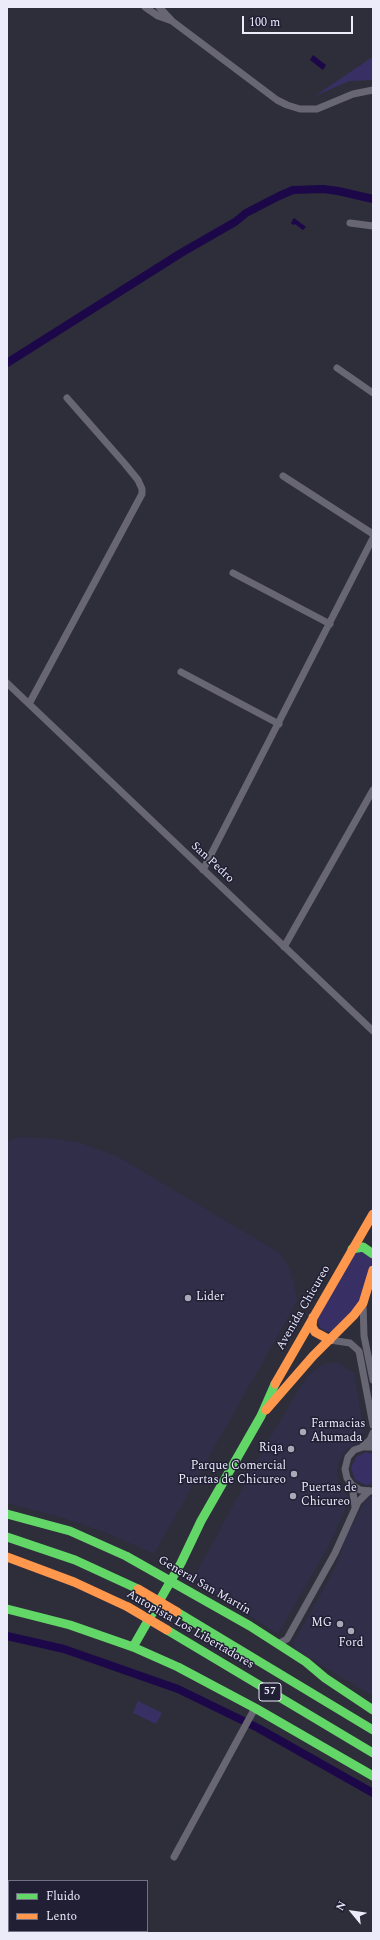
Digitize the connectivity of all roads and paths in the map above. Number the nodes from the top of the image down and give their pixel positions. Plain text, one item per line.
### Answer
1 (146, 7) edge
2 (159, 7) edge
3 (172, 21) junction
4 (373, 90) edge
5 (350, 223) dead end
6 (373, 226) edge
7 (337, 368) dead end
8 (373, 393) edge
9 (67, 398) dead end
10 (283, 476) dead end
11 (373, 534) edge
12 (373, 538) edge
13 (233, 573) dead end
14 (330, 624) junction
15 (181, 672) dead end
16 (7, 683) edge
17 (29, 704) junction
18 (279, 724) junction
19 (373, 790) edge
20 (203, 870) junction
21 (284, 947) junction
22 (373, 1031) edge
23 (373, 1214) edge
24 (352, 1250) junction
25 (373, 1254) edge
26 (373, 1270) edge
27 (363, 1303) junction
28 (313, 1317) junction
29 (330, 1340) junction
30 (373, 1380) edge
31 (261, 1416) junction
32 (373, 1425) edge
33 (373, 1433) edge
34 (363, 1446) junction
35 (373, 1447) edge
36 (352, 1485) junction
37 (371, 1491) edge
38 (355, 1507) junction
39 (7, 1514) edge
40 (7, 1537) edge
41 (7, 1558) edge
42 (171, 1580) junction
43 (7, 1609) edge
44 (284, 1645) junction
45 (133, 1647) junction
46 (255, 1708) junction
47 (373, 1710) edge
48 (373, 1730) edge
49 (373, 1754) edge
50 (373, 1776) edge
51 (174, 1857) dead end

1 - 3 street
2 - 3 street
3 - 4 street
5 - 6 street
7 - 8 street
9 - 17 street
10 - 11 street
12 - 14 street
13 - 14 street
14 - 18 street
15 - 18 street
16 - 17 street, San Pedro
17 - 20 street, San Pedro
18 - 20 street
19 - 21 street
20 - 21 street, San Pedro
21 - 22 street, San Pedro
23 - 24 main road, Avenida Chicureo
24 - 25 main road
24 - 28 main road, Avenida Chicureo
26 - 27 main road, Avenida Chicureo
27 - 29 main road, Avenida Chicureo
27 - 30 street
28 - 29 main road
28 - 31 main road, Avenida Chicureo
29 - 31 main road, Avenida Chicureo
29 - 32 street
31 - 42 main road, Avenida Chicureo
33 - 34 street
34 - 35 street
34 - 36 street
36 - 37 street
36 - 38 street
37 - 38 street
38 - 44 street
39 - 42 main road, General San Martín
40 - 48 main road, Autopista Los Libertadores / 57, bridge
41 - 49 main road, Autopista Los Libertadores / 57, bridge
42 - 44 main road, General San Martín
42 - 45 main road, Avenida Chicureo
43 - 45 main road
44 - 47 main road, General San Martín
45 - 46 main road
46 - 50 main road
46 - 51 street

